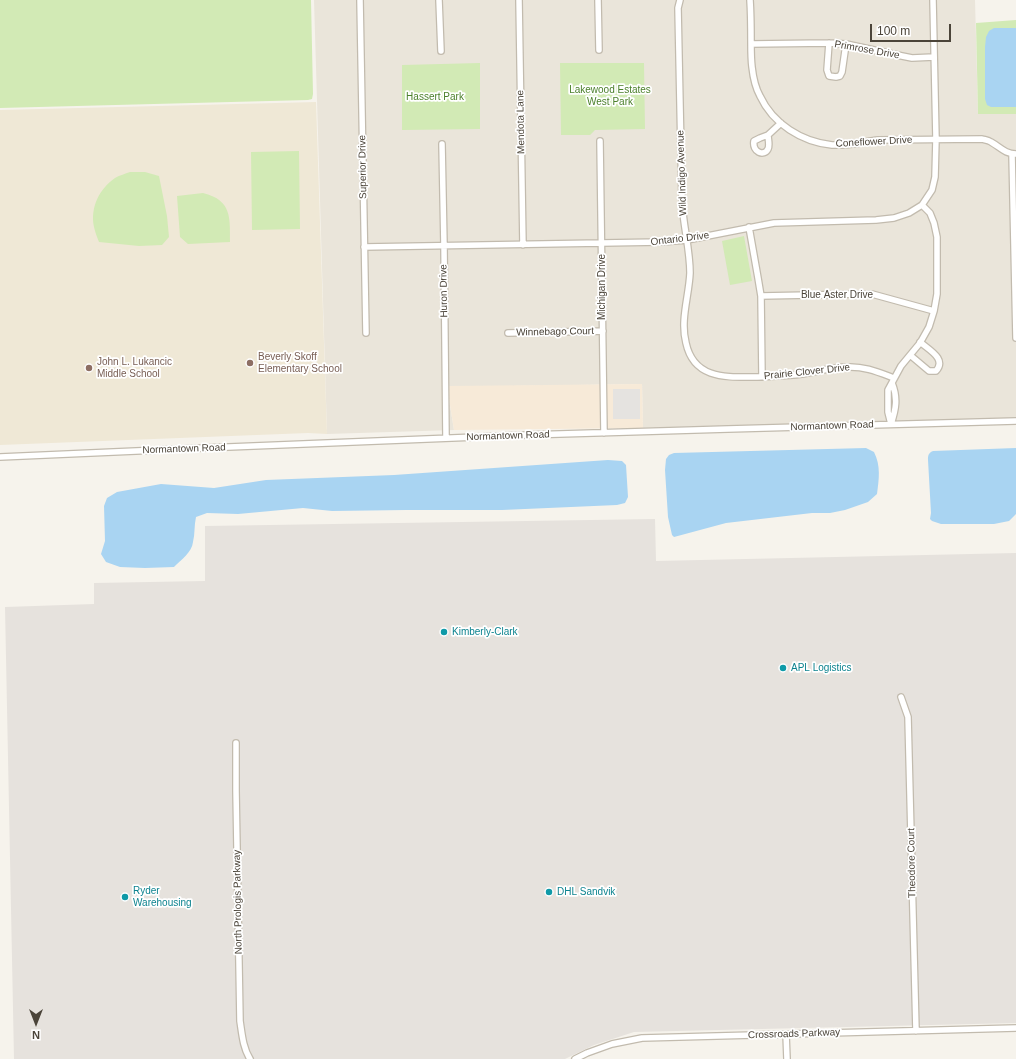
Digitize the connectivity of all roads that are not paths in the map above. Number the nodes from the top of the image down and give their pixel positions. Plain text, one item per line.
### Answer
1 (360, 0) edge
2 (439, 0) edge
3 (519, 0) edge
4 (598, 0) edge
5 (680, 0) edge
6 (750, 0) edge
7 (933, 0) edge
8 (829, 43) junction
9 (751, 44) junction
10 (846, 44) junction
11 (599, 50) dead end
12 (440, 51) dead end
13 (934, 57) junction
14 (780, 123) junction
15 (768, 135) dead end
16 (936, 139) junction
17 (600, 141) dead end
18 (442, 144) dead end
19 (1014, 154) edge
20 (922, 205) junction
21 (749, 227) junction
22 (687, 240) junction
23 (602, 243) junction
24 (522, 244) junction
25 (444, 246) junction
26 (364, 247) junction
27 (761, 296) junction
28 (934, 310) junction
29 (603, 331) junction
30 (366, 333) dead end
31 (508, 333) dead end
32 (1016, 338) edge
33 (920, 342) junction
34 (910, 355) junction
35 (698, 366) joint
36 (762, 376) junction
37 (893, 381) junction
38 (1016, 421) edge
39 (891, 424) junction
40 (604, 433) junction
41 (446, 438) junction
42 (0, 457) edge
43 (901, 697) dead end
44 (236, 743) dead end
45 (1016, 1028) edge
46 (916, 1031) junction
47 (786, 1034) junction
48 (250, 1059) edge
49 (575, 1059) edge
50 (786, 1059) edge

1 - 26 street, Superior Drive
2 - 12 street
3 - 24 street, Mendota Lane
4 - 11 street
5 - 22 street, Wild Indigo Avenue
6 - 9 street, Coneflower Drive
7 - 13 street, Ontario Drive
8 - 9 street, Primrose Drive
8 - 10 street, Primrose Drive
8 - 10 street
9 - 14 street, Coneflower Drive
10 - 13 street, Primrose Drive
13 - 16 street, Ontario Drive
14 - 15 street
14 - 16 street, Coneflower Drive
16 - 19 street, Coneflower Drive
16 - 20 street, Ontario Drive
17 - 23 street, Michigan Drive
18 - 25 street, Huron Drive
19 - 32 street
20 - 21 street, Ontario Drive
20 - 28 street
21 - 22 street, Ontario Drive
21 - 27 street
22 - 23 street, Ontario Drive
22 - 35 street, Wild Indigo Avenue
23 - 24 street, Ontario Drive
23 - 29 street, Michigan Drive
24 - 25 street, Ontario Drive
25 - 26 street, Ontario Drive
25 - 41 street, Huron Drive
26 - 30 street, Superior Drive
27 - 28 street, Blue Aster Drive
27 - 36 street
28 - 33 street
29 - 31 street, Winnebago Court
29 - 40 street, Michigan Drive
33 - 34 street
33 - 34 street
34 - 37 street
35 - 36 street, Prairie Clover Drive
36 - 37 street, Prairie Clover Drive
37 - 39 street
38 - 39 street, Normantown Road
39 - 40 street, Normantown Road
40 - 41 street, Normantown Road
41 - 42 street, Normantown Road
43 - 46 street, Theodore Court
44 - 48 street, North Prologis Parkway
45 - 46 street, Crossroads Parkway
46 - 47 street, Crossroads Parkway
47 - 49 street, Crossroads Parkway
47 - 50 street

